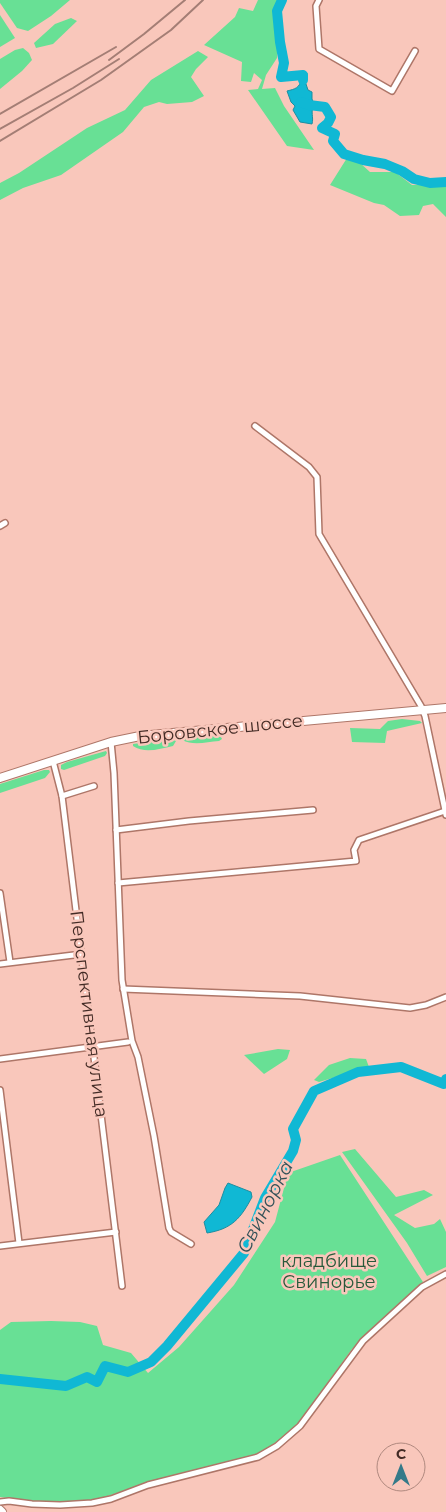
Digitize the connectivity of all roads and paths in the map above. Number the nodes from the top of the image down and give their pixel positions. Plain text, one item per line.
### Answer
1 (319, 0) edge
2 (415, 51) dead end
3 (254, 426) dead end
4 (446, 708) edge
5 (422, 710) junction
6 (111, 742) junction
7 (53, 761) junction
8 (0, 778) edge
9 (94, 786) dead end
10 (62, 796) junction
11 (314, 810) dead end
12 (446, 813) edge
13 (116, 830) junction
14 (118, 883) junction
15 (0, 893) edge
16 (82, 954) junction
17 (10, 962) junction
18 (0, 964) edge
19 (123, 989) junction
20 (446, 997) edge
21 (128, 1042) dead end
22 (93, 1046) junction
23 (0, 1059) edge
24 (0, 1090) edge
25 (116, 1232) junction
26 (19, 1243) junction
27 (191, 1244) dead end
28 (0, 1246) edge
29 (446, 1274) edge
30 (122, 1286) dead end
31 (0, 1502) edge

1 - 2 street
3 - 5 street
4 - 5 main road, Боровское шоссе
5 - 6 main road, Боровское шоссе
5 - 12 street
6 - 7 main road, Боровское шоссе
6 - 13 street
7 - 8 main road, Боровское шоссе
7 - 10 street, Перспективная улица
9 - 10 street
10 - 16 street, Перспективная улица
11 - 13 street
12 - 14 street
13 - 14 street
14 - 19 street
15 - 17 street
16 - 17 street
16 - 22 street, Перспективная улица
17 - 18 street
19 - 20 street
19 - 27 street
21 - 22 street
22 - 23 street
22 - 25 street, Перспективная улица
24 - 26 street
25 - 26 street
25 - 30 street, Перспективная улица
26 - 28 street
29 - 31 street

